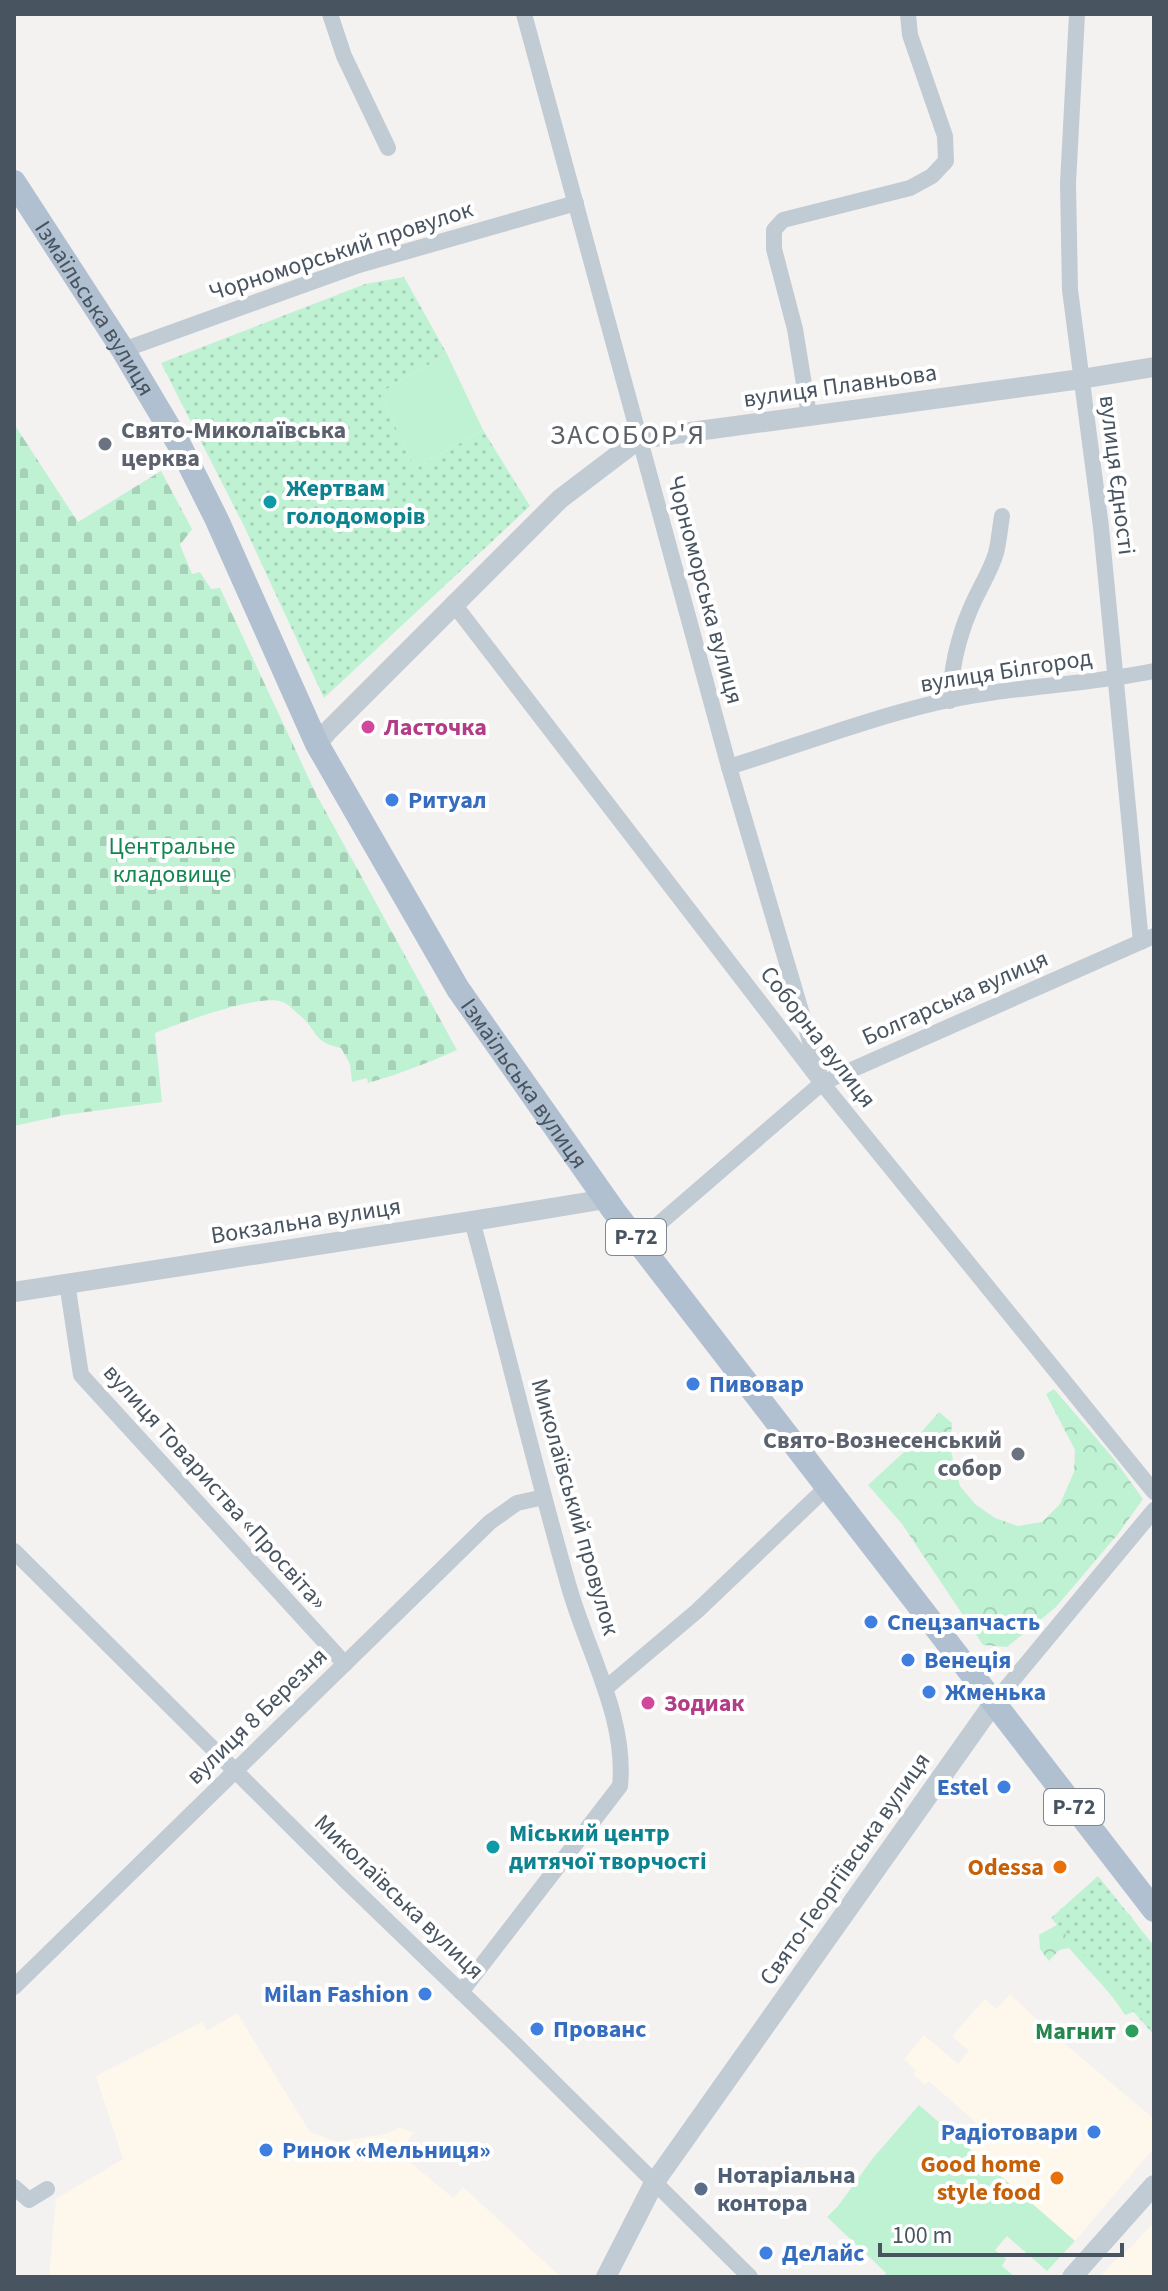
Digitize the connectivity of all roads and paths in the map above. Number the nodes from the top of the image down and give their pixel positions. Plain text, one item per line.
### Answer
1 (330, 14) edge
2 (524, 14) edge
3 (908, 14) edge
4 (1077, 14) edge
5 (388, 148) dead end
6 (14, 182) edge
7 (576, 203) junction
8 (123, 350) junction
9 (1154, 367) edge
10 (1081, 379) junction
11 (809, 415) junction
12 (639, 439) junction
13 (1002, 516) dead end
14 (453, 603) junction
15 (1154, 671) edge
16 (1115, 679) junction
17 (950, 701) junction
18 (317, 744) junction
19 (729, 767) junction
20 (1148, 939) edge
21 (822, 1083) junction
22 (606, 1199) junction
23 (472, 1221) junction
24 (639, 1241) junction
25 (67, 1283) junction
26 (14, 1292) edge
27 (828, 1486) junction
28 (1154, 1492) edge
29 (544, 1497) junction
30 (1154, 1510) edge
31 (14, 1551) edge
32 (345, 1664) junction
33 (606, 1688) junction
34 (993, 1704) junction
35 (236, 1769) junction
36 (1154, 1910) edge
37 (14, 1987) edge
38 (461, 1992) junction
39 (654, 2183) junction
40 (1154, 2185) edge
41 (14, 2187) edge
42 (47, 2189) dead end
43 (606, 2277) edge
44 (750, 2277) edge
45 (1072, 2277) edge

1 - 5 street
2 - 7 street, Чорноморська вулиця
3 - 11 street
4 - 10 street, вулиця Єдності
6 - 8 main road, Ізмаїльська вулиця / Р-72
7 - 8 street, Чорноморський провулок
7 - 12 street, Чорноморська вулиця
8 - 18 main road, Ізмаїльська вулиця / Р-72
9 - 10 street, вулиця Плавньова
10 - 11 street, вулиця Плавньова
10 - 16 street, вулиця Єдності
11 - 12 street, вулиця Плавньова
12 - 14 street, вулиця Плавньова
12 - 19 street, Чорноморська вулиця
13 - 17 street
14 - 18 street, вулиця Плавньова
14 - 21 street, Соборна вулиця
15 - 16 street, вулиця Білгород
16 - 17 street, вулиця Білгород
16 - 20 street, вулиця Єдності
17 - 19 street, вулиця Білгород
18 - 22 main road, Ізмаїльська вулиця / Р-72
19 - 21 street, Чорноморська вулиця
20 - 21 street, Болгарська вулиця
21 - 24 street, Болгарська вулиця
21 - 28 street, Соборна вулиця
22 - 23 street, Вокзальна вулиця
22 - 24 main road, Ізмаїльська вулиця / Р-72
23 - 25 street, Вокзальна вулиця
23 - 29 street, Миколаївський провулок
24 - 27 main road, Ізмаїльська вулиця / Р-72
25 - 26 street, Вокзальна вулиця
25 - 32 street, вулиця Товариства «Просвіта»
27 - 33 street
27 - 34 main road, Ізмаїльська вулиця / Р-72
29 - 32 street, вулиця 8 Березня
29 - 33 street, Миколаївський провулок
30 - 34 street, Свято-Георгіївська вулиця
31 - 35 street, Миколаївська вулиця
32 - 35 street, вулиця 8 Березня
33 - 38 street, Миколаївський провулок
34 - 36 main road, Ізмаїльська вулиця / Р-72
34 - 39 street, Свято-Георгіївська вулиця
35 - 37 street, вулиця 8 Березня
35 - 38 street, Миколаївська вулиця
38 - 39 street, Миколаївська вулиця
39 - 43 street, Свято-Георгіївська вулиця
39 - 44 street, Миколаївська вулиця
40 - 45 street
41 - 42 street

